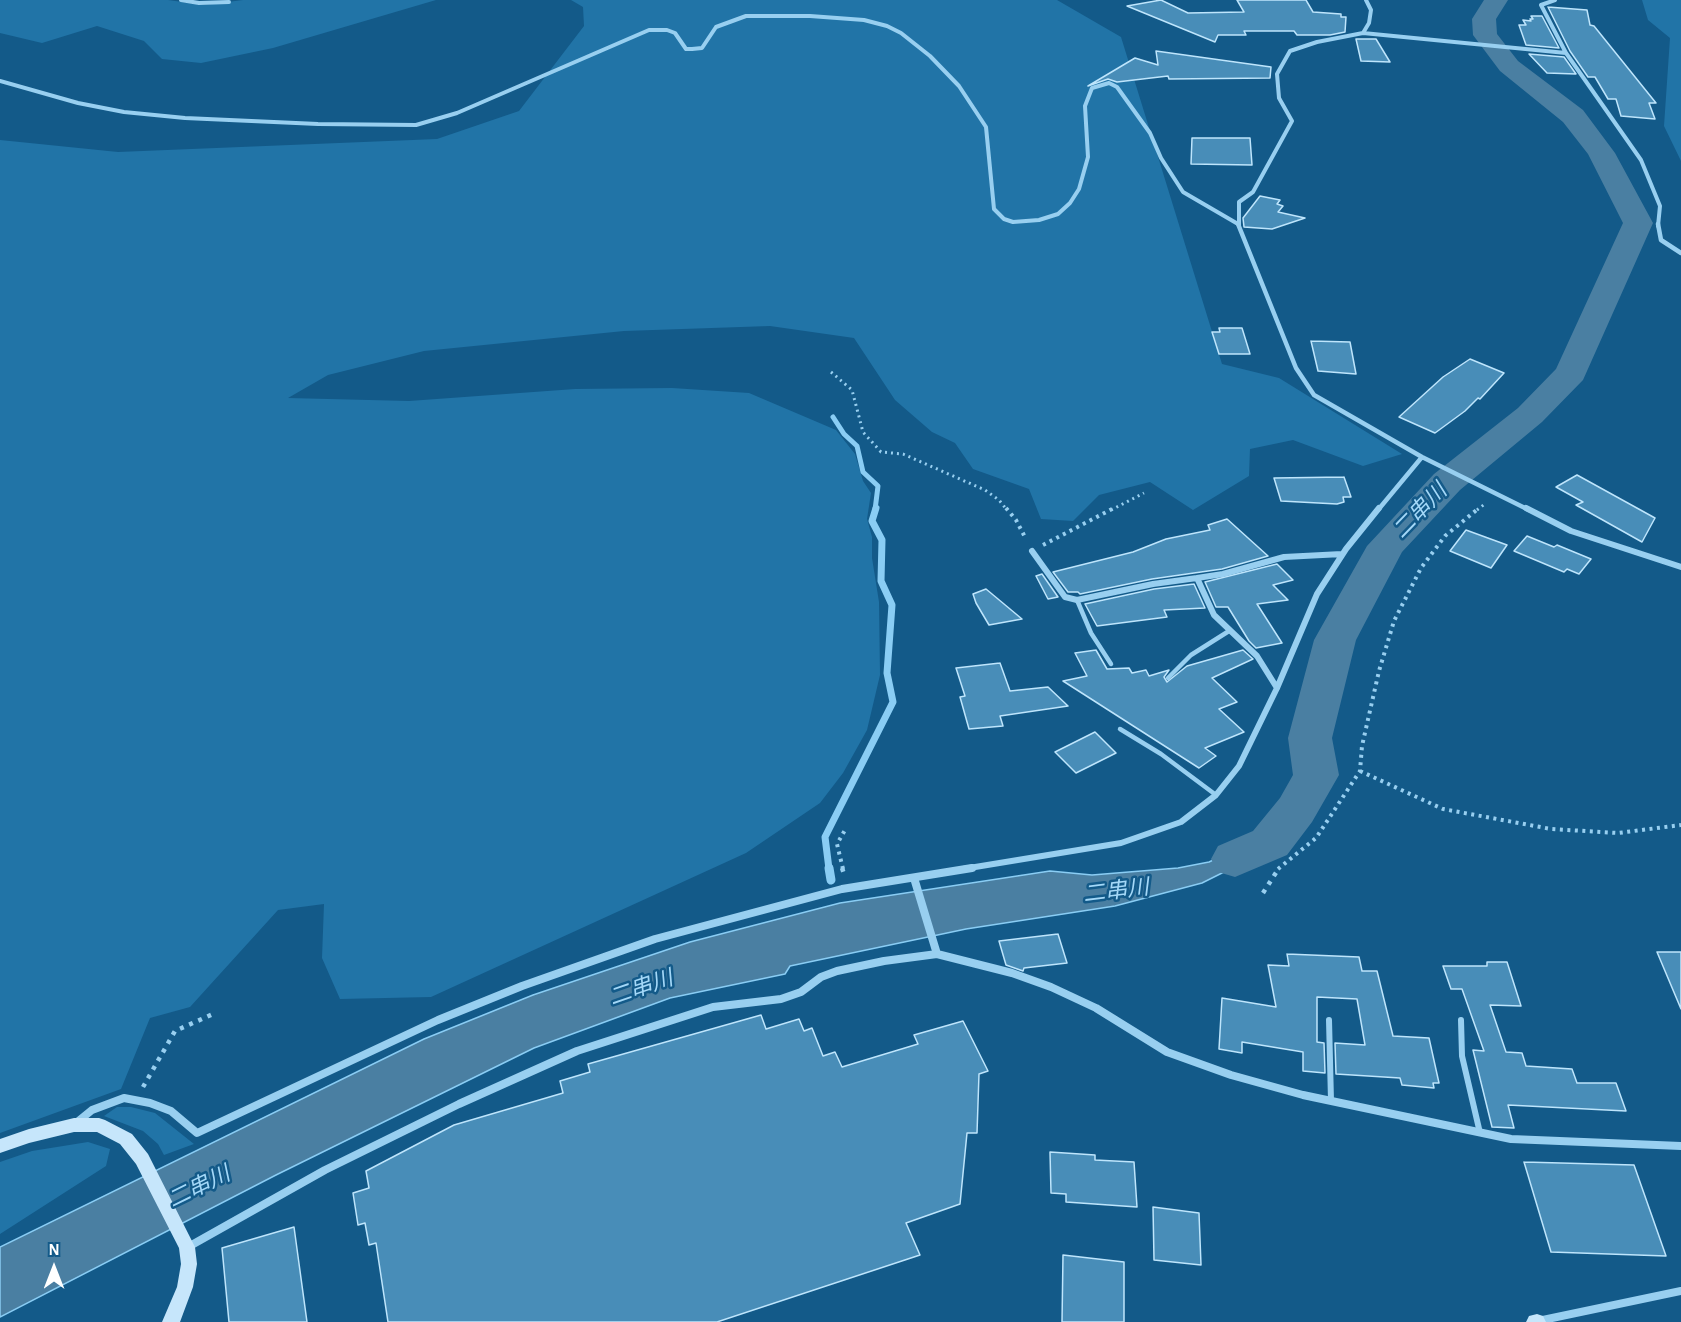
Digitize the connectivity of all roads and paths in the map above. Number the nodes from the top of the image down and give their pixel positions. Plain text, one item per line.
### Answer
1 (181, 0) edge
2 (1366, 0) edge
3 (1555, 0) edge
4 (229, 2) dead end
5 (1363, 33) junction
6 (1566, 53) junction
7 (0, 81) edge
8 (1238, 224) junction
9 (1681, 253) edge
10 (831, 372) dead end
11 (1422, 457) junction
12 (1144, 493) dead end
13 (1496, 494) junction
14 (1032, 551) junction
15 (1342, 554) junction
16 (1681, 567) edge
17 (1197, 578) junction
18 (1077, 600) junction
19 (1229, 632) junction
20 (1111, 664) dead end
21 (1168, 678) dead end
22 (1276, 688) junction
23 (1120, 729) dead end
24 (1360, 771) junction
25 (1216, 795) junction
26 (1681, 825) edge
27 (844, 830) dead end
28 (914, 878) junction
29 (848, 888) junction
30 (1263, 893) dead end
31 (938, 954) junction
32 (213, 1014) dead end
33 (1329, 1020) dead end
34 (1461, 1020) dead end
35 (135, 1101) junction
36 (1331, 1101) junction
37 (74, 1125) junction
38 (1480, 1132) junction
39 (0, 1146) edge
40 (1681, 1146) edge
41 (185, 1244) junction
42 (1681, 1291) edge
43 (171, 1322) edge
44 (1536, 1322) edge

1 - 4 street
2 - 5 street
3 - 6 street
5 - 6 street
5 - 8 street
6 - 9 street
7 - 8 street
8 - 11 street
10 - 14 path
11 - 13 street
11 - 15 street
12 - 14 path
13 - 16 street
13 - 24 path
14 - 18 street
15 - 17 street
15 - 22 street
17 - 18 street
17 - 19 street
18 - 20 lane
19 - 21 lane
19 - 22 street
22 - 25 street
23 - 25 lane
24 - 26 path
24 - 30 path
25 - 28 street
27 - 29 path
28 - 29 street
28 - 31 street
29 - 35 street
31 - 36 street
31 - 41 street
32 - 35 path
33 - 36 lane
34 - 38 lane
35 - 37 street
36 - 38 street
37 - 39 street
37 - 41 street
38 - 40 street
41 - 43 street
42 - 44 street

